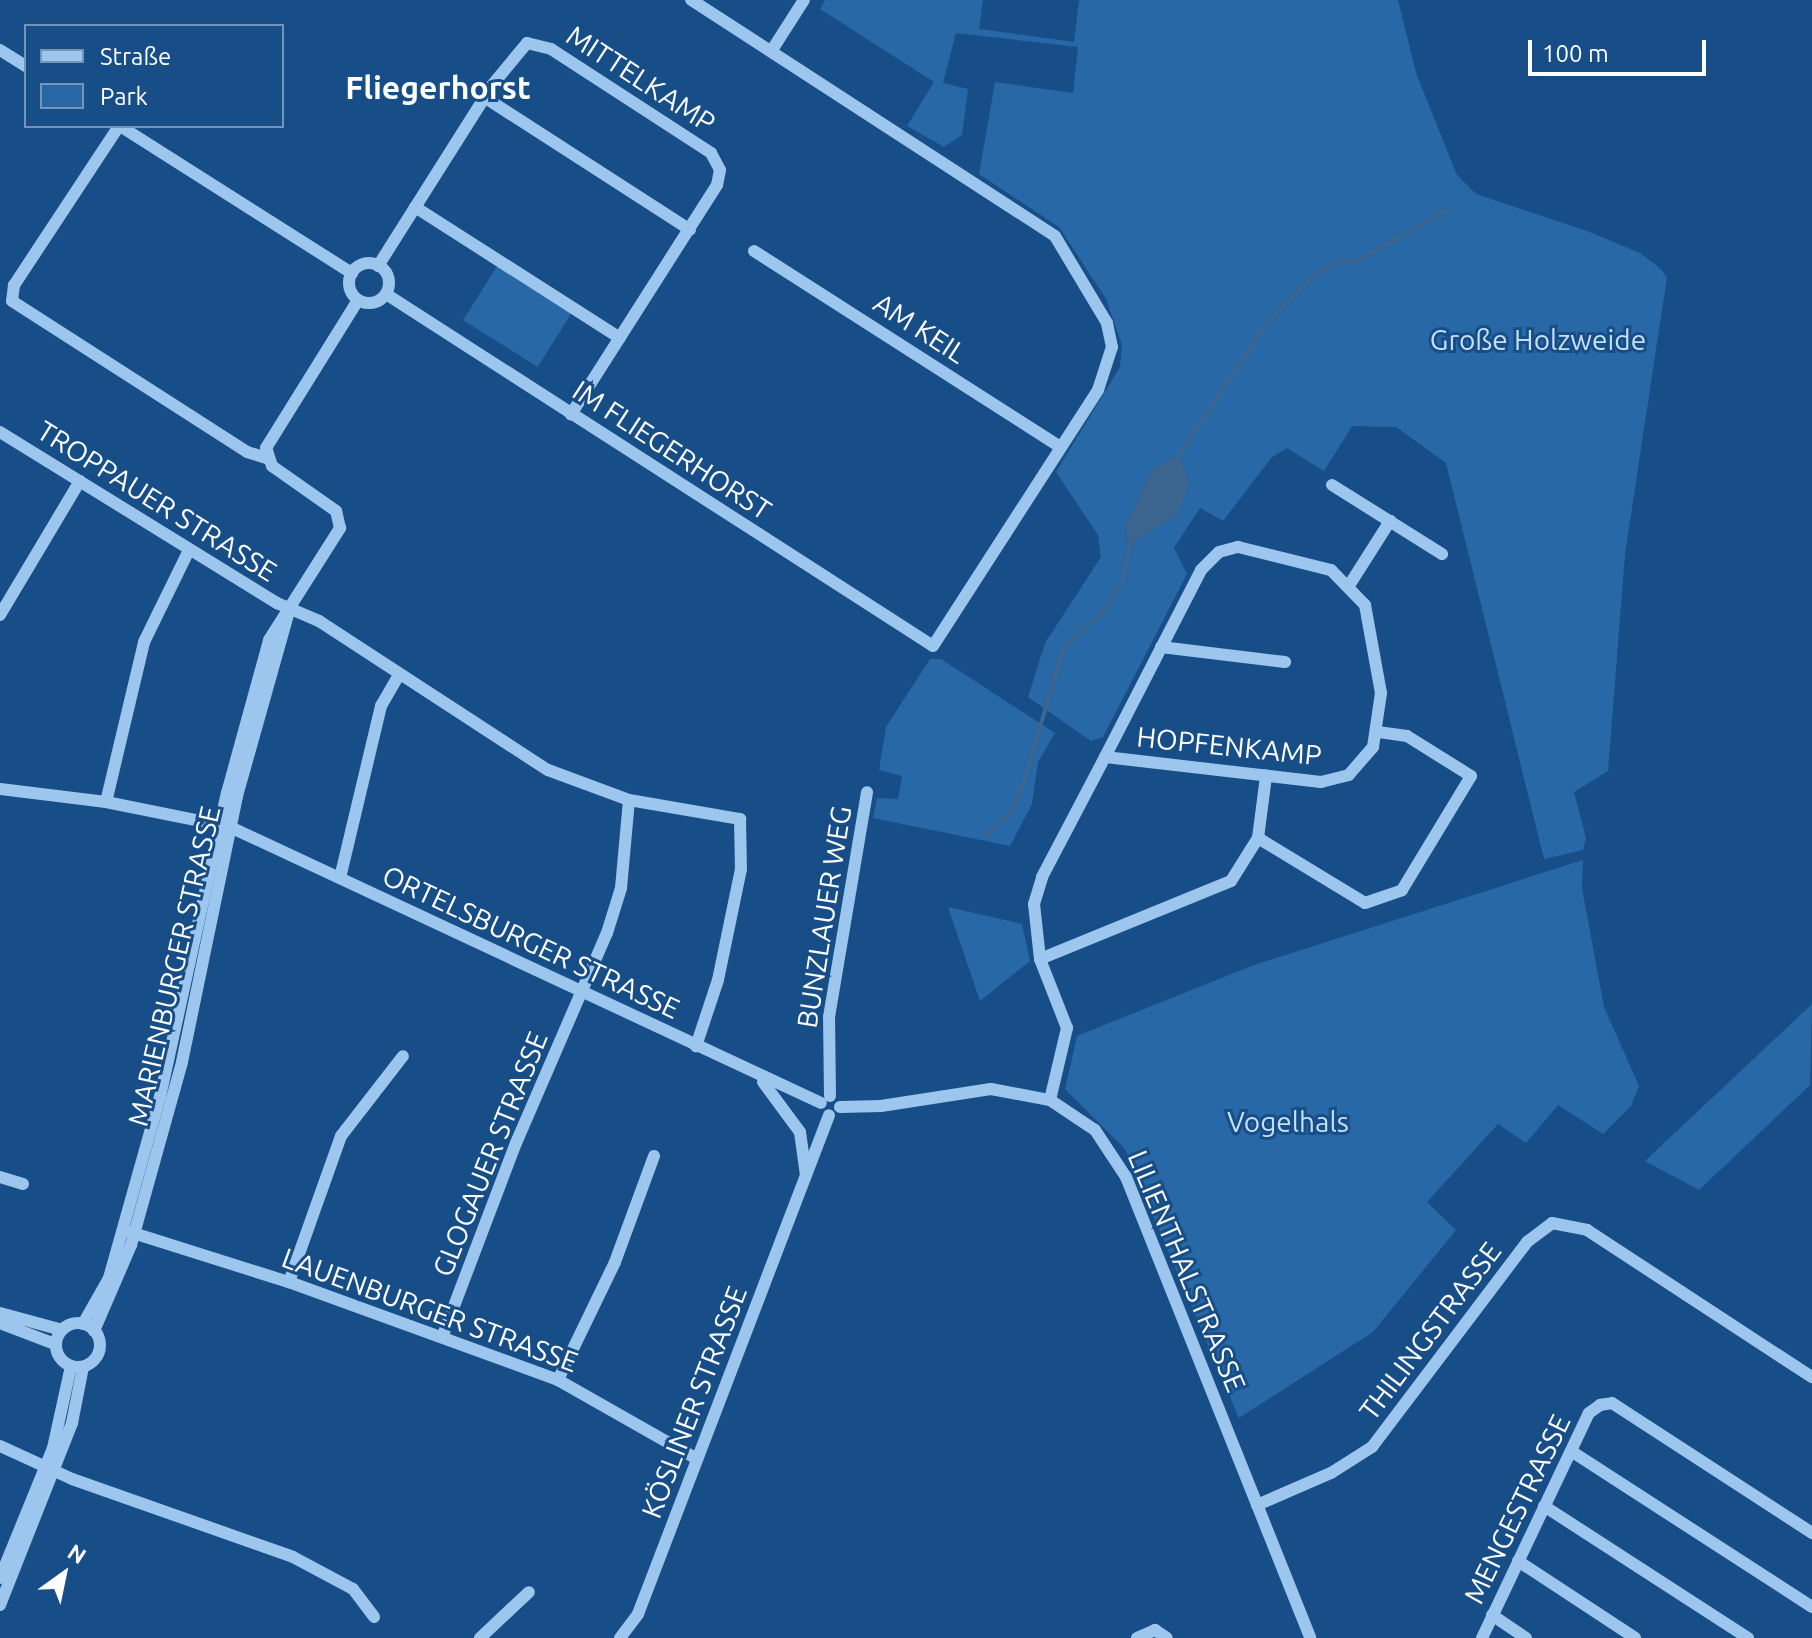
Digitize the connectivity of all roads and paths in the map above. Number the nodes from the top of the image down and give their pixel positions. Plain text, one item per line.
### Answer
1 (691, 0) edge
2 (804, 0) edge
3 (0, 50) edge
4 (772, 50) junction
5 (24, 65) edge
6 (484, 97) junction
7 (119, 128) edge
8 (123, 128) edge
9 (415, 207) junction
10 (690, 230) junction
11 (754, 251) dead end
12 (378, 266) junction
13 (352, 273) junction
14 (0, 294) edge
15 (386, 294) junction
16 (358, 300) junction
17 (12, 301) junction
18 (620, 338) junction
19 (571, 414) junction
20 (0, 432) edge
21 (1060, 447) junction
22 (267, 458) junction
23 (80, 481) junction
24 (1332, 485) dead end
25 (1390, 521) junction
26 (189, 550) junction
27 (1442, 554) dead end
28 (1350, 584) junction
29 (290, 608) junction
30 (0, 615) edge
31 (1161, 647) junction
32 (1285, 662) dead end
33 (399, 675) junction
34 (1377, 732) junction
35 (1105, 757) junction
36 (1266, 776) junction
37 (0, 789) edge
38 (867, 792) dead end
39 (629, 800) junction
40 (106, 802) junction
41 (225, 826) junction
42 (1258, 838) junction
43 (340, 878) junction
44 (1040, 959) junction
45 (581, 990) junction
46 (696, 1046) junction
47 (403, 1056) dead end
48 (759, 1077) junction
49 (826, 1100) junction
50 (1050, 1100) junction
51 (834, 1111) junction
52 (654, 1156) dead end
53 (0, 1177) edge
54 (807, 1180) junction
55 (23, 1184) dead end
56 (129, 1232) junction
57 (289, 1282) junction
58 (0, 1313) edge
59 (0, 1323) edge
60 (89, 1328) junction
61 (62, 1330) junction
62 (443, 1335) junction
63 (55, 1344) junction
64 (77, 1366) junction
65 (1812, 1377) edge
66 (558, 1380) junction
67 (0, 1446) edge
68 (1571, 1451) junction
69 (697, 1459) junction
70 (50, 1467) junction
71 (1257, 1505) junction
72 (1544, 1506) junction
73 (1812, 1533) edge
74 (1518, 1561) junction
75 (0, 1578) edge
76 (529, 1592) dead end
77 (2, 1597) edge
78 (1812, 1607) edge
79 (1492, 1615) junction
80 (374, 1617) dead end
81 (480, 1638) edge
82 (620, 1638) edge
83 (1137, 1638) edge
84 (1167, 1638) edge
85 (1310, 1638) edge
86 (1482, 1638) edge
87 (1526, 1638) edge
88 (1635, 1638) edge
89 (1748, 1638) edge

1 - 4 street
2 - 4 street
3 - 5 street
4 - 21 street
6 - 9 street, MITTELKAMP
6 - 10 street
6 - 10 street, MITTELKAMP
7 - 17 street
8 - 13 street
9 - 12 street, MITTELKAMP
9 - 18 street
10 - 18 street, MITTELKAMP
11 - 21 street, AM KEIL
12 - 13 street
12 - 15 street
13 - 16 street
14 - 17 street
15 - 16 street
15 - 19 street, IM FLIEGERHORST
16 - 22 street
17 - 22 street
18 - 19 street, MITTELKAMP
19 - 21 street, IM FLIEGERHORST
20 - 23 street, TROPPAUER STRASSE
22 - 29 street, MARIENBURGER STRASSE
23 - 26 street, TROPPAUER STRASSE
23 - 30 street
24 - 25 street
25 - 27 street
25 - 28 street
26 - 29 street, TROPPAUER STRASSE
26 - 40 street
28 - 31 street, HOPFENKAMP
28 - 34 street, HOPFENKAMP
29 - 33 street, TROPPAUER STRASSE
29 - 41 street, MARIENBURGER STRASSE
31 - 32 street
31 - 35 street, HOPFENKAMP
33 - 39 street, TROPPAUER STRASSE
33 - 43 street
34 - 36 street, HOPFENKAMP
34 - 42 street
35 - 36 street, HOPFENKAMP
35 - 44 street
36 - 42 street
37 - 40 street, ORTELSBURGER STRASSE
38 - 49 street, BUNZLAUER WEG
39 - 45 street, GLOGAUER STRASSE
39 - 46 street, TROPPAUER STRASSE
40 - 41 street, ORTELSBURGER STRASSE
41 - 43 street, ORTELSBURGER STRASSE
41 - 56 street, MARIENBURGER STRASSE
42 - 44 street
43 - 45 street, ORTELSBURGER STRASSE
44 - 50 street
45 - 46 street, ORTELSBURGER STRASSE
45 - 62 street, GLOGAUER STRASSE
46 - 48 street, ORTELSBURGER STRASSE
47 - 57 street
48 - 49 street, ORTELSBURGER STRASSE
48 - 54 street, KÖSLINER STRASSE
49 - 51 street
50 - 51 street, LILIENTHALSTRASSE
50 - 71 street, LILIENTHALSTRASSE
51 - 54 street, KÖSLINER STRASSE
52 - 66 street
53 - 55 street
54 - 69 street, KÖSLINER STRASSE
56 - 57 street, LAUENBURGER STRASSE
56 - 60 street, MARIENBURGER STRASSE
57 - 62 street, LAUENBURGER STRASSE
58 - 61 street
59 - 63 street
60 - 61 street
60 - 64 street, MARIENBURGER STRASSE
61 - 63 street
62 - 66 street, LAUENBURGER STRASSE
63 - 64 street
64 - 70 street, MARIENBURGER STRASSE
65 - 71 street, THILINGSTRASSE
66 - 69 street, LAUENBURGER STRASSE
67 - 70 street
68 - 72 street, MENGESTRASSE
68 - 73 street, MENGESTRASSE
68 - 78 street
69 - 82 street, KÖSLINER STRASSE
70 - 75 street, MARIENBURGER STRASSE
70 - 77 street, MARIENBURGER STRASSE
70 - 80 street
71 - 85 street, LILIENTHALSTRASSE
72 - 74 street, MENGESTRASSE
72 - 89 street
74 - 79 street, MENGESTRASSE
74 - 88 street
76 - 81 street
79 - 86 street, MENGESTRASSE
79 - 87 street
83 - 84 street

